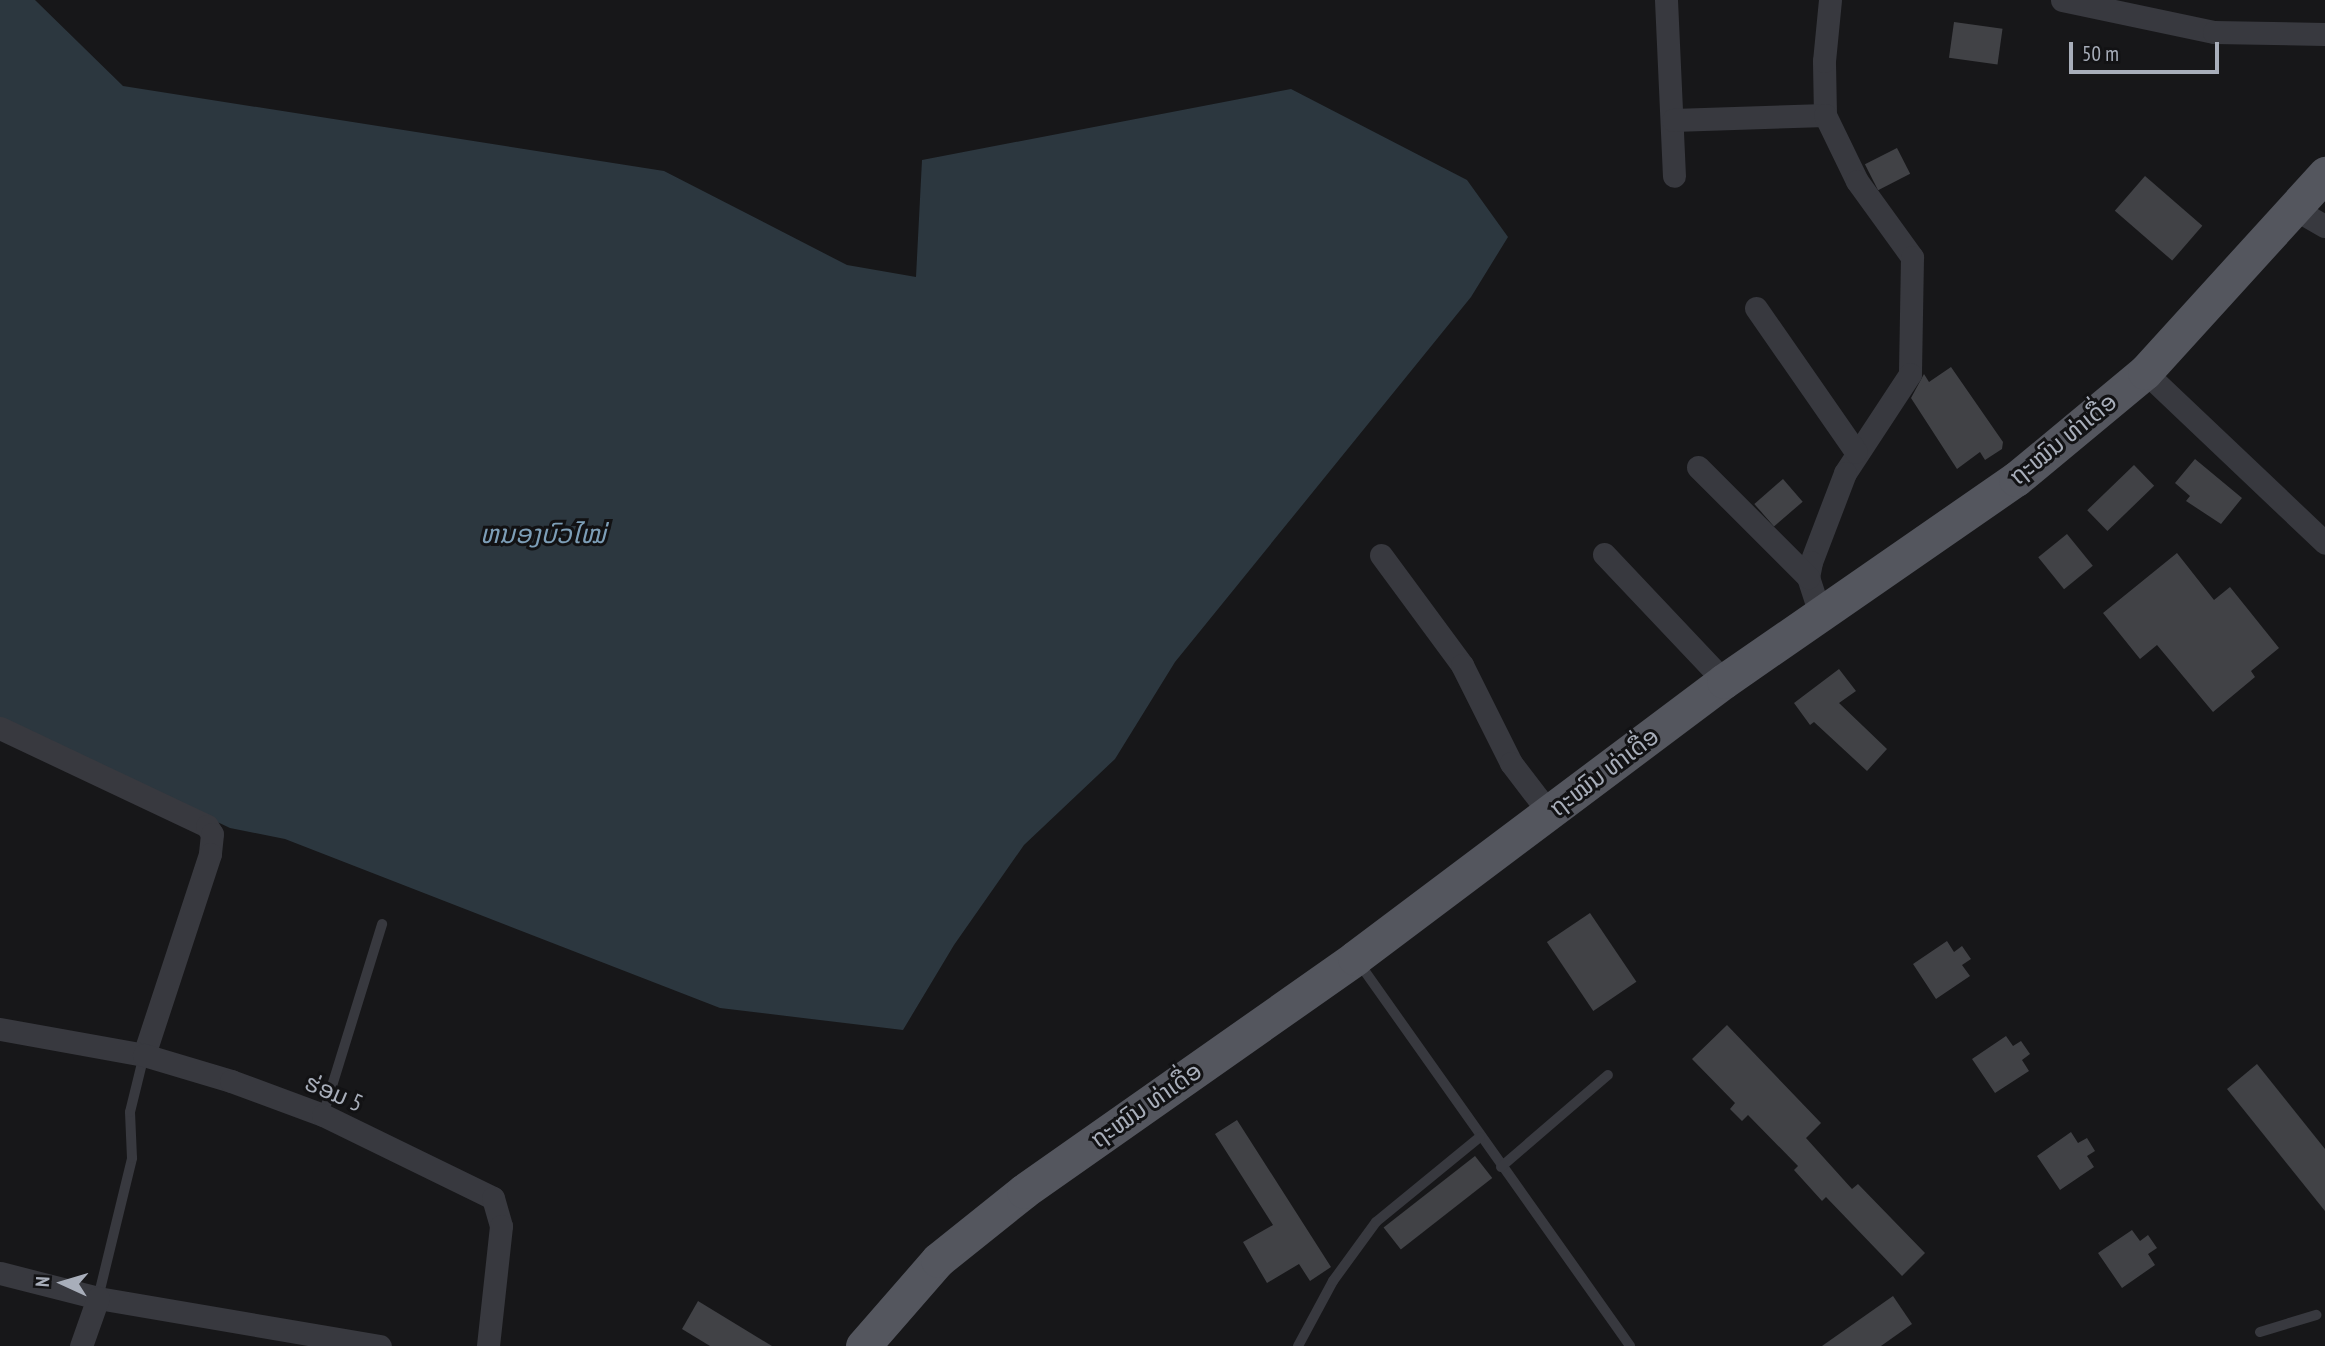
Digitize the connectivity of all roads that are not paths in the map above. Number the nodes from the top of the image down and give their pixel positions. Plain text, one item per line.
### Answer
1 (1666, 0) edge
2 (1830, 0) edge
3 (2062, 0) edge
4 (2104, 4) edge
5 (2325, 34) edge
6 (1825, 115) junction
7 (1672, 120) junction
8 (2325, 174) edge
9 (1674, 176) dead end
10 (2310, 218) edge
11 (1756, 308) dead end
12 (2145, 372) junction
13 (1856, 452) junction
14 (1698, 467) dead end
15 (2325, 543) edge
16 (1604, 554) dead end
17 (1381, 555) dead end
18 (1808, 577) junction
19 (1820, 613) junction
20 (1724, 681) junction
21 (0, 729) edge
22 (1550, 814) junction
23 (382, 924) dead end
24 (1355, 958) junction
25 (0, 1029) edge
26 (144, 1055) junction
27 (1608, 1075) dead end
28 (323, 1115) junction
29 (1480, 1137) junction
30 (1501, 1167) junction
31 (0, 1273) edge
32 (98, 1298) junction
33 (2316, 1315) dead end
34 (2260, 1332) dead end
35 (81, 1346) edge
36 (380, 1346) edge
37 (488, 1346) edge
38 (863, 1346) edge
39 (1298, 1346) edge
40 (1630, 1346) edge

1 - 7 street
2 - 6 street
3 - 4 street
4 - 5 street
6 - 7 street
6 - 13 street
7 - 9 street
8 - 10 main road, ຖະໝົນ ທ່າເດື່ອ
10 - 12 main road, ຖະໝົນ ທ່າເດື່ອ
11 - 13 street
12 - 15 street
12 - 19 main road, ຖະໝົນ ທ່າເດື່ອ
13 - 18 street
14 - 18 street
16 - 20 street
17 - 22 street
18 - 19 street
19 - 20 main road, ຖະໝົນ ທ່າເດື່ອ
20 - 22 main road, ຖະໝົນ ທ່າເດື່ອ
21 - 26 street
22 - 24 main road, ຖະໝົນ ທ່າເດື່ອ
23 - 28 lane
24 - 29 lane
24 - 38 main road, ຖະໝົນ ທ່າເດື່ອ
25 - 26 street, ຮ່ອມ 5
26 - 28 street, ຮ່ອມ 5
26 - 32 lane
27 - 30 lane
28 - 37 street, ຮ່ອມ 5
29 - 30 lane
29 - 39 lane
30 - 40 lane
31 - 32 street
32 - 35 street
32 - 36 street
33 - 34 lane

